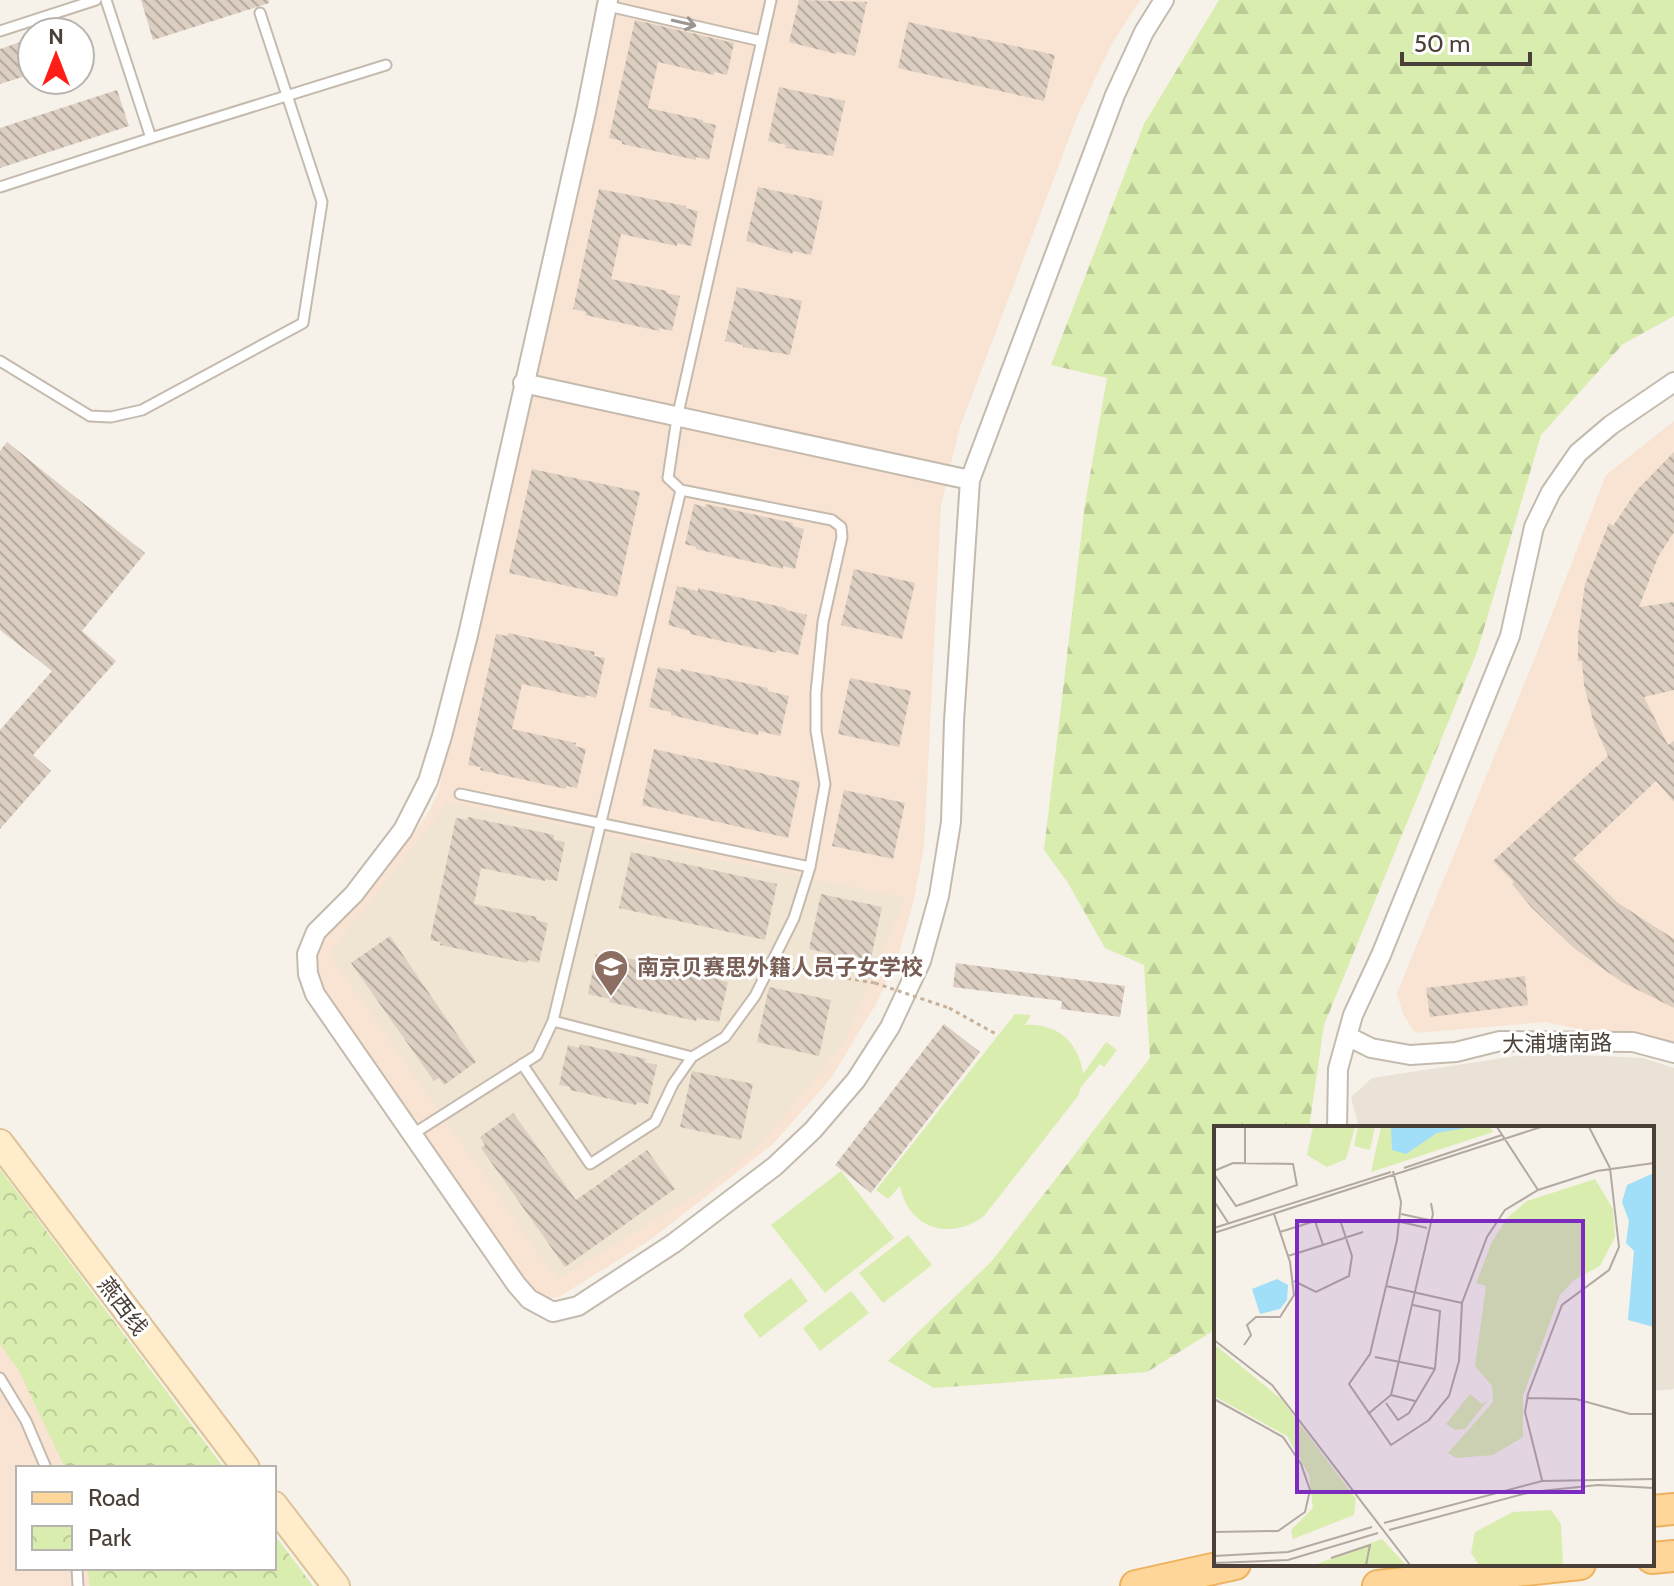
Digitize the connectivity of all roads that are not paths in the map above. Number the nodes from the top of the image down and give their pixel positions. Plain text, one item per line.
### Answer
1 (96, 0) edge
2 (106, 0) edge
3 (771, 0) edge
4 (1164, 0) edge
5 (608, 3) edge
6 (260, 13) dead end
7 (0, 31) edge
8 (761, 41) junction
9 (386, 65) dead end
10 (289, 95) junction
11 (151, 138) junction
12 (0, 187) edge
13 (0, 361) edge
14 (1674, 382) edge
15 (523, 383) junction
16 (677, 418) junction
17 (970, 480) junction
18 (681, 490) junction
19 (460, 794) dead end
20 (601, 824) junction
21 (810, 867) junction
22 (553, 1021) junction
23 (1347, 1036) junction
24 (1674, 1053) edge
25 (692, 1057) junction
26 (522, 1064) junction
27 (1337, 1126) edge
28 (413, 1134) junction
29 (0, 1143) edge
30 (0, 1378) edge
31 (45, 1466) edge
32 (244, 1466) edge
33 (276, 1508) edge
34 (1674, 1509) edge
35 (1654, 1511) edge
36 (1674, 1556) edge
37 (1654, 1558) edge
38 (1226, 1566) edge
39 (1562, 1566) edge
40 (336, 1586) edge
41 (1136, 1586) edge
42 (1378, 1586) edge

1 - 7 lane
2 - 11 lane
3 - 8 lane
4 - 17 street
5 -> 8 lane
5 - 15 street
6 - 10 lane
8 - 16 lane
9 - 10 lane
10 - 11 lane
10 - 13 lane
11 - 12 lane
14 - 23 street
15 - 16 street
15 - 28 street
16 - 17 street
16 - 18 lane
17 - 28 street
18 - 20 lane
18 - 21 lane
19 - 20 lane
20 - 21 lane
20 - 22 lane
21 - 25 lane
22 - 25 lane
22 - 26 lane
23 - 24 street, 大浦塘南路
23 - 27 street
25 - 26 lane
26 - 28 lane
29 - 32 main road, 燕西线
30 - 31 lane
33 - 40 main road
34 - 35 main road
36 - 37 main road
38 - 41 main road
39 - 42 main road

